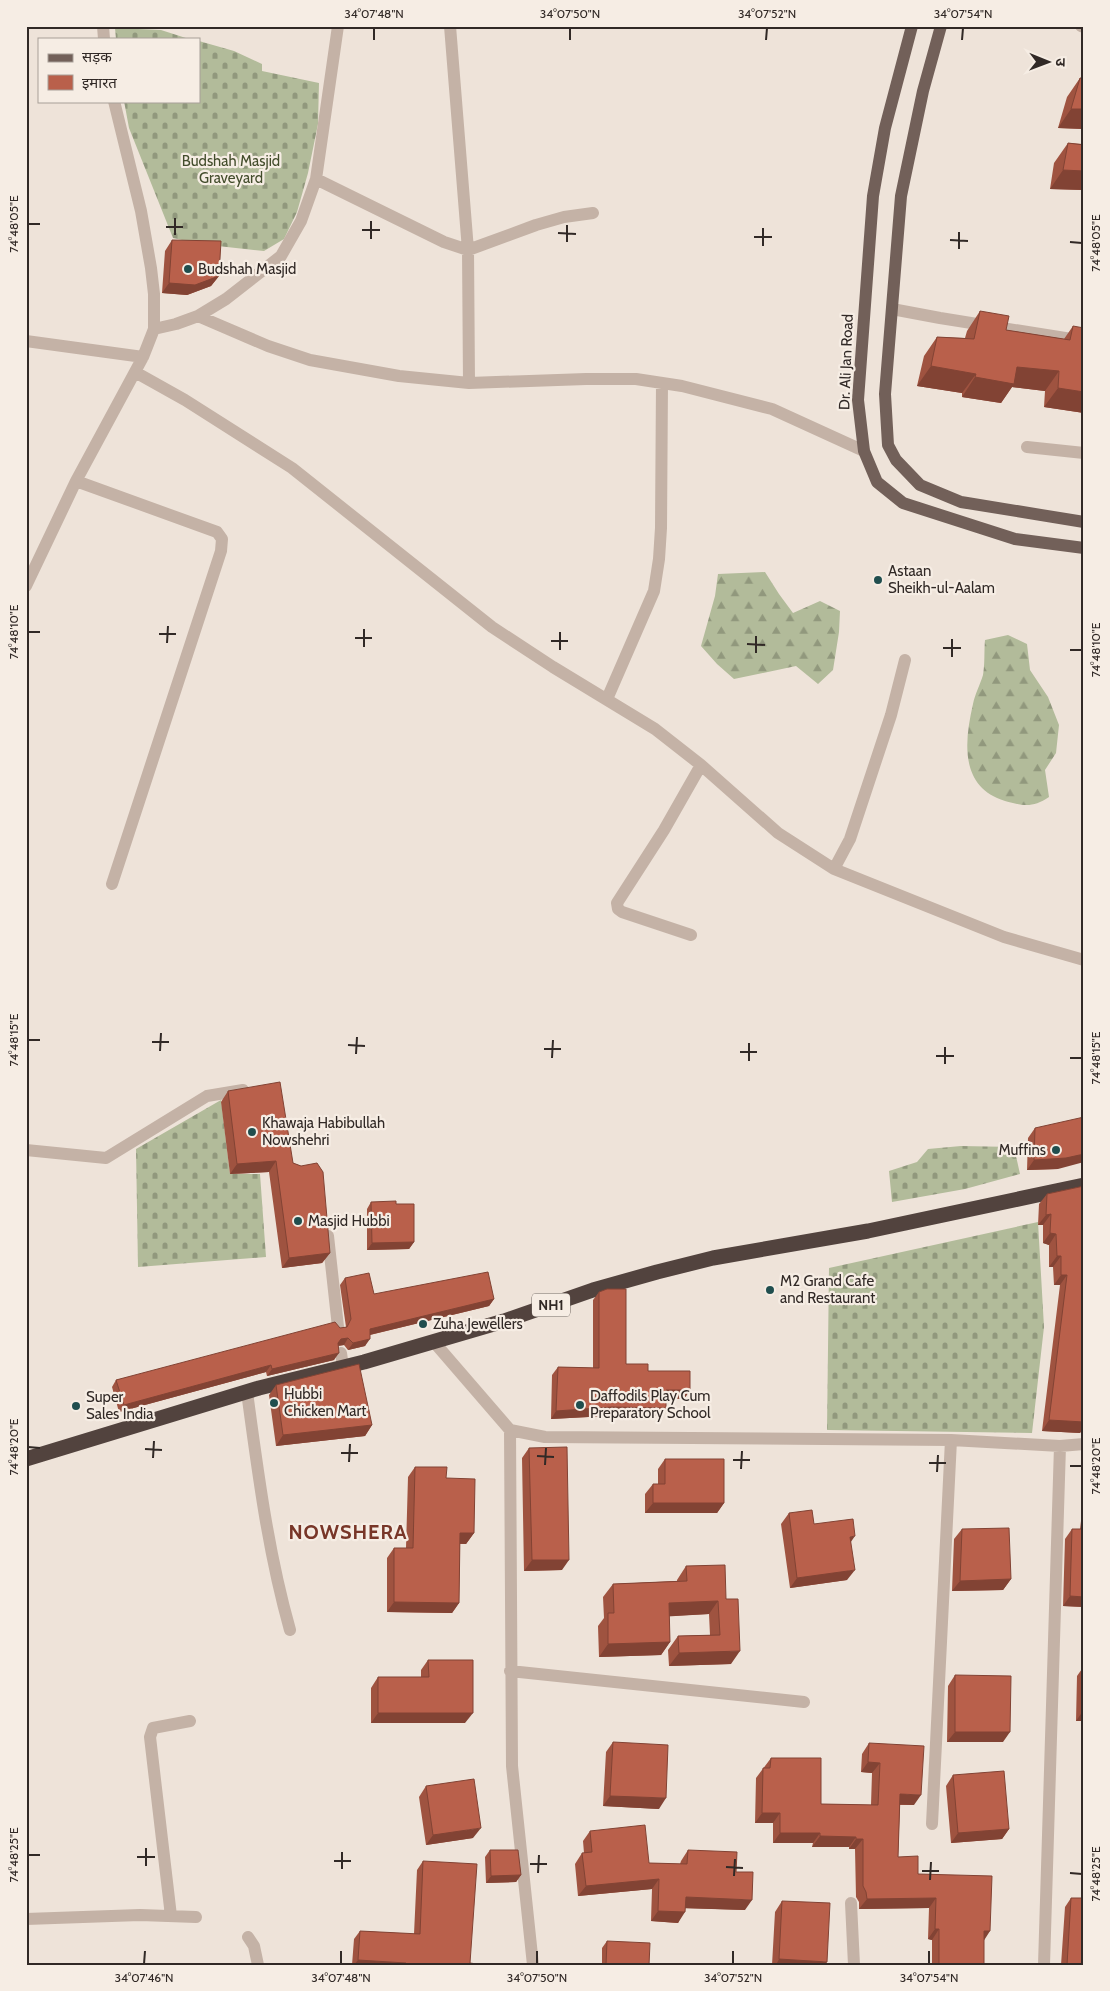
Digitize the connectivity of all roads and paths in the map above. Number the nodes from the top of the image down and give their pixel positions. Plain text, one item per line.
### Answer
1 (338, 26) edge
2 (450, 26) edge
3 (912, 26) edge
4 (941, 26) edge
5 (114, 102) edge
6 (316, 179) junction
7 (593, 213) dead end
8 (468, 250) junction
9 (892, 309) junction
10 (198, 316) junction
11 (154, 329) junction
12 (26, 342) edge
13 (1084, 342) edge
14 (143, 357) junction
15 (135, 372) junction
16 (469, 383) junction
17 (662, 383) junction
18 (1027, 447) dead end
19 (864, 451) junction
20 (1084, 453) edge
21 (76, 481) junction
22 (1084, 522) edge
23 (1084, 548) edge
24 (26, 586) edge
25 (905, 660) dead end
26 (606, 699) junction
27 (701, 765) junction
28 (834, 869) junction
29 (112, 884) dead end
30 (691, 935) dead end
31 (1084, 960) edge
32 (253, 1088) edge
33 (26, 1150) edge
34 (1084, 1185) edge
35 (328, 1226) edge
36 (338, 1327) edge
37 (434, 1342) junction
38 (247, 1392) junction
39 (510, 1430) junction
40 (951, 1440) junction
41 (1084, 1444) edge
42 (1060, 1446) junction
43 (26, 1458) edge
44 (290, 1630) dead end
45 (510, 1671) junction
46 (804, 1702) dead end
47 (190, 1721) dead end
48 (932, 1824) dead end
49 (851, 1903) dead end
50 (171, 1916) junction
51 (196, 1917) dead end
52 (26, 1919) edge
53 (248, 1937) dead end
54 (258, 1965) edge
55 (533, 1965) edge
56 (854, 1965) edge
57 (1044, 1965) edge

1 - 6 street
2 - 8 street
3 - 19 main road, Dr. Ali Jan Road
4 - 9 main road
5 - 11 street
6 - 8 street
6 - 10 street
7 - 8 street
8 - 16 street
9 - 13 street
9 - 22 main road
10 - 11 street
10 - 16 street
11 - 14 street
12 - 14 street
14 - 15 street
15 - 21 street
15 - 26 street
16 - 17 street
17 - 19 street
17 - 26 street
18 - 20 street
19 - 23 main road, Dr. Ali Jan Road
21 - 24 street
21 - 29 street
25 - 28 street
26 - 27 street
27 - 28 street
27 - 30 street
28 - 31 street
32 - 33 street
34 - 37 highway, NH1
35 - 36 street
37 - 38 highway, NH1
37 - 39 street
38 - 43 highway, NH1
38 - 44 street
39 - 40 street
39 - 45 street
40 - 42 street
40 - 48 street
41 - 42 street
42 - 57 street
45 - 46 street
45 - 55 street
47 - 50 street
49 - 56 street
50 - 51 street
50 - 52 street
53 - 54 street

